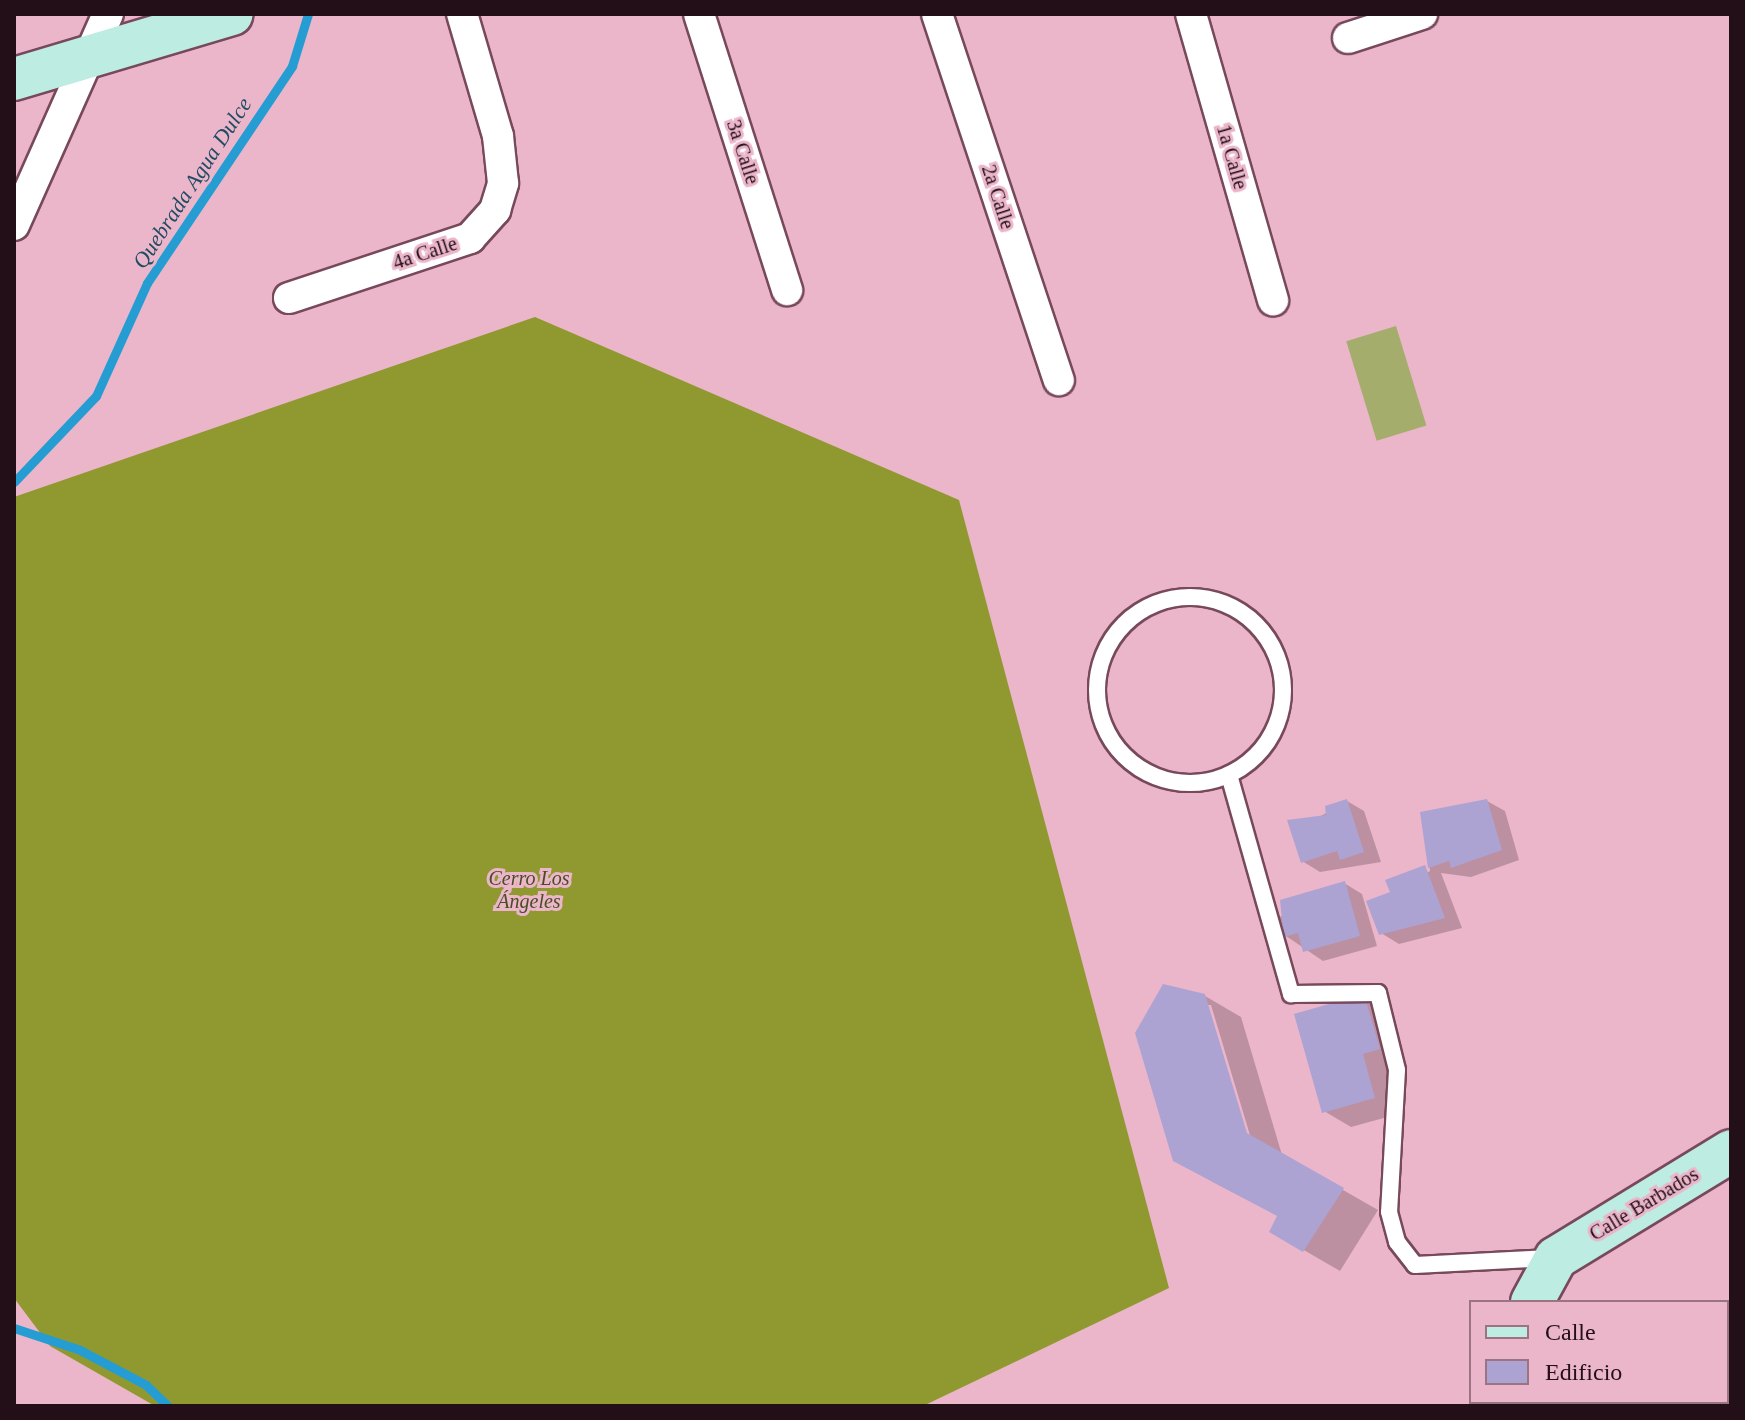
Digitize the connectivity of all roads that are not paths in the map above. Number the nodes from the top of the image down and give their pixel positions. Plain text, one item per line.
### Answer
1 (108, 14) edge
2 (232, 14) edge
3 (462, 14) edge
4 (699, 14) edge
5 (937, 14) edge
6 (1191, 14) edge
7 (1422, 14) edge
8 (1348, 38) dead end
9 (91, 55) junction
10 (14, 79) edge
11 (14, 225) edge
12 (787, 290) dead end
13 (289, 298) dead end
14 (1273, 300) dead end
15 (1059, 380) dead end
16 (1229, 775) junction
17 (1731, 1151) edge
18 (1556, 1258) junction
19 (1533, 1300) edge

1 - 9 street
2 - 9 street
3 - 13 street, 4a Calle
4 - 12 street, 3a Calle
5 - 15 street, 2a Calle
6 - 14 street, 1a Calle
7 - 8 street
9 - 10 street
9 - 11 street
16 - 16 lane
16 - 18 lane
17 - 18 street, Calle Barbados
18 - 19 street

